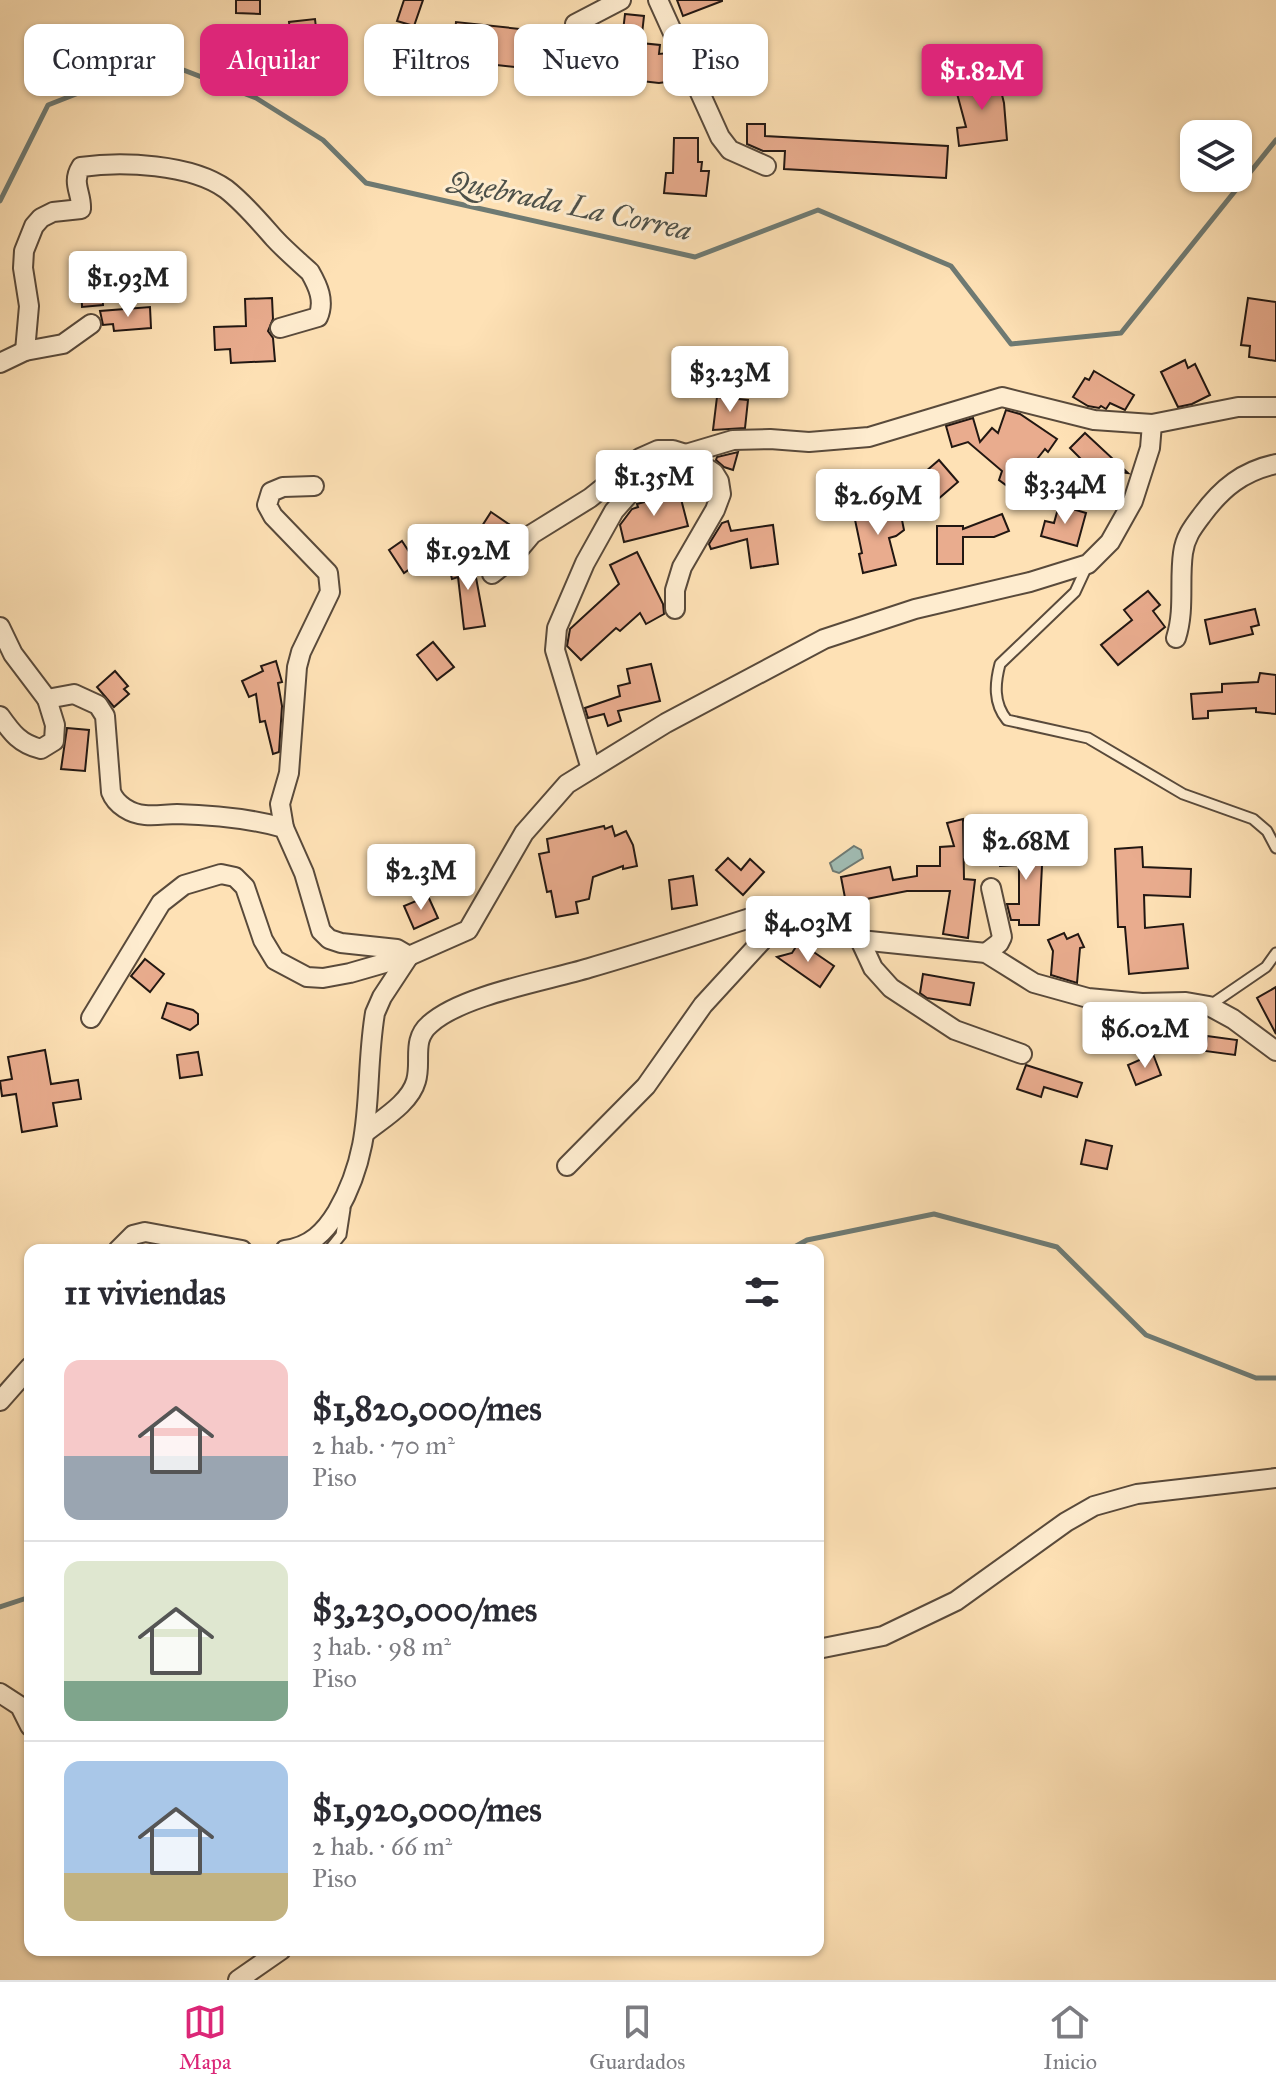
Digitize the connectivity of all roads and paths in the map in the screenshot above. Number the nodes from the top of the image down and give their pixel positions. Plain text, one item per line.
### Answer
1 (621, 0) edge
2 (658, 0) edge
3 (575, 24) dead end
4 (766, 166) dead end
5 (91, 324) dead end
6 (280, 328) dead end
7 (25, 351) junction
8 (0, 363) edge
9 (1276, 407) edge
10 (1152, 424) junction
11 (686, 454) junction
12 (1276, 464) edge
13 (314, 486) dead end
14 (1088, 564) junction
15 (492, 574) dead end
16 (675, 609) dead end
17 (0, 627) edge
18 (1176, 638) dead end
19 (47, 699) junction
20 (0, 716) edge
21 (591, 769) junction
22 (284, 828) junction
23 (1276, 848) edge
24 (991, 888) dead end
25 (791, 909) junction
26 (860, 940) junction
27 (986, 953) junction
28 (1276, 953) edge
29 (409, 956) junction
30 (1209, 1006) junction
31 (91, 1018) dead end
32 (1276, 1051) edge
33 (1022, 1054) dead end
34 (366, 1132) junction
35 (567, 1166) dead end
36 (347, 1194) junction
37 (124, 1244) edge
38 (210, 1244) edge
39 (304, 1244) edge
40 (334, 1244) edge
41 (24, 1374) edge
42 (0, 1401) edge
43 (1276, 1478) edge
44 (824, 1648) edge
45 (0, 1693) edge
46 (24, 1714) edge
47 (272, 1956) edge
48 (238, 1980) edge

1 - 3 street
2 - 4 street
5 - 7 street
6 - 7 street
7 - 8 street
9 - 10 street
10 - 11 street
10 - 14 street
11 - 15 street
11 - 16 street
11 - 21 street
12 - 18 street
13 - 22 street
14 - 21 street
14 - 23 lane
17 - 19 street
19 - 20 street
19 - 22 street
21 - 29 street
22 - 29 street
24 - 27 street
25 - 26 street
25 - 34 street
25 - 35 street
26 - 27 street
26 - 33 street
27 - 30 street
28 - 30 lane
29 - 31 street
29 - 34 street
30 - 32 street
34 - 36 street
36 - 39 street
36 - 40 lane
37 - 38 street
41 - 42 street
43 - 44 street
45 - 46 street
47 - 48 street

